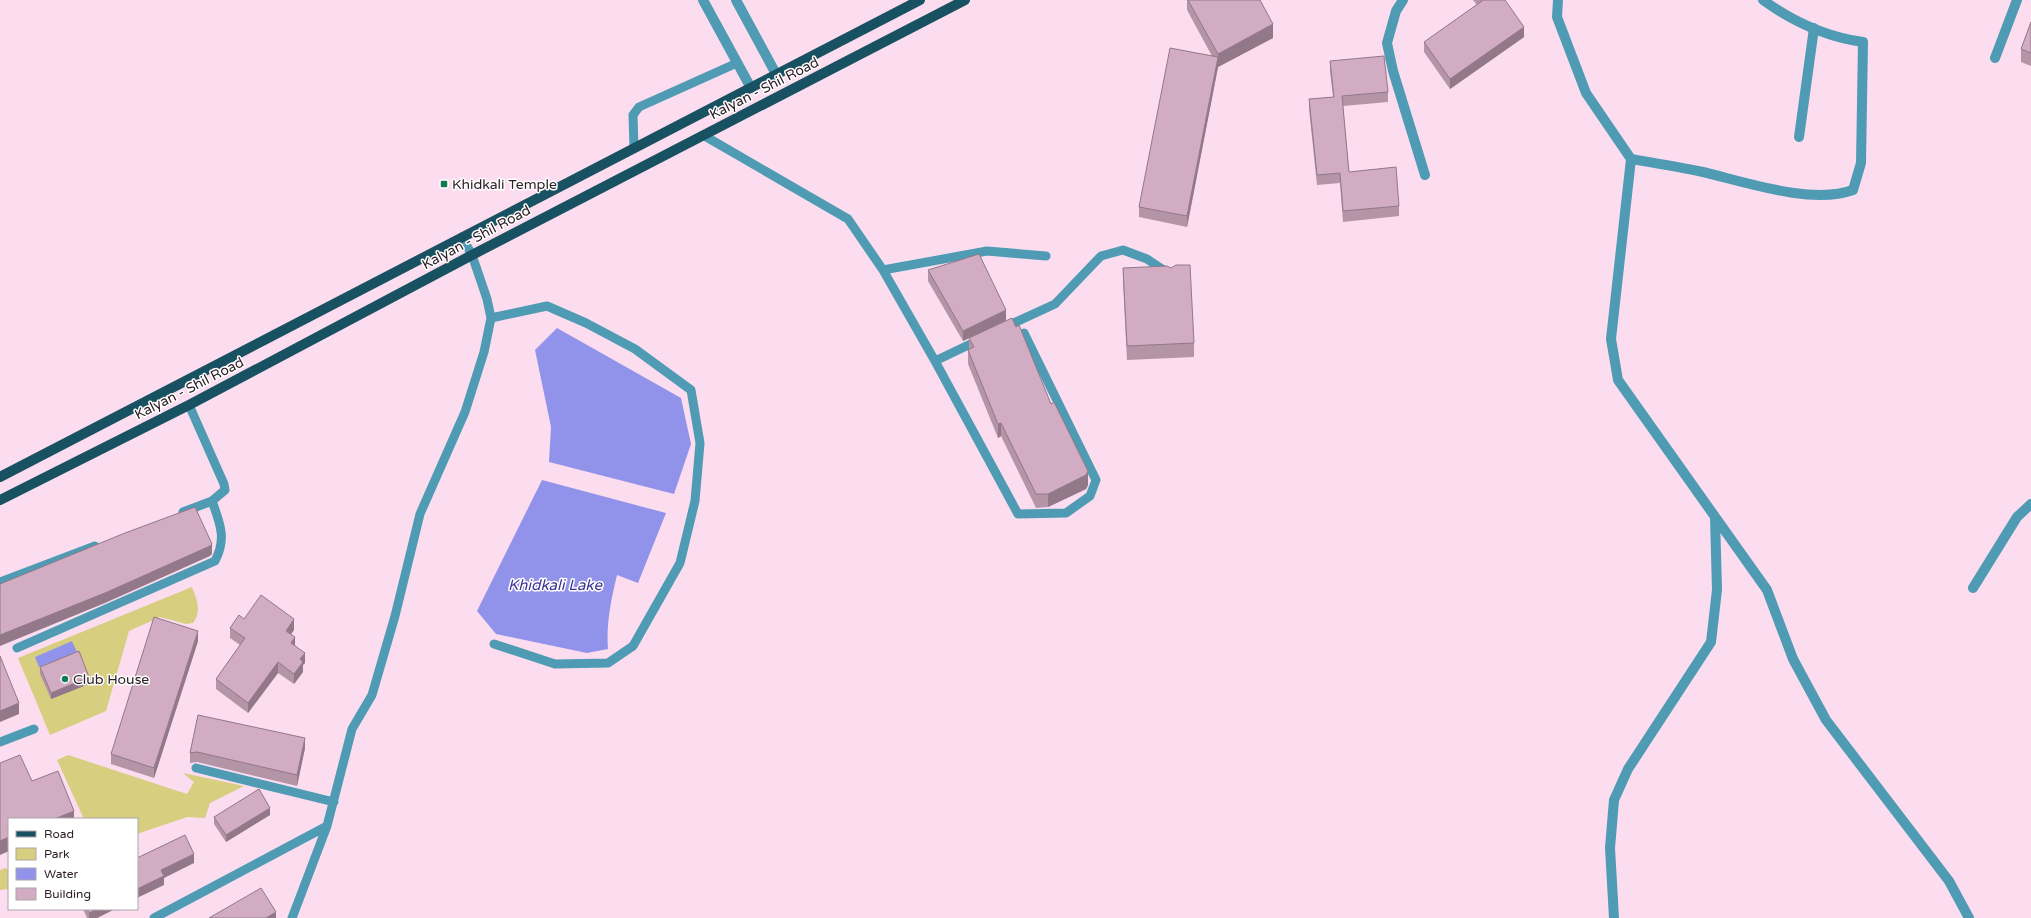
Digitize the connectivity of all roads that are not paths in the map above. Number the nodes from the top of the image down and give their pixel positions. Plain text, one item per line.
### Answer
1 (703, 0) edge
2 (736, 0) edge
3 (920, 0) edge
4 (965, 0) edge
5 (1403, 0) edge
6 (1558, 0) edge
7 (1764, 0) edge
8 (2017, 0) edge
9 (1814, 28) junction
10 (1995, 58) dead end
11 (737, 63) junction
12 (776, 74) junction
13 (751, 88) junction
14 (703, 136) junction
15 (1800, 137) dead end
16 (634, 148) junction
17 (1631, 159) junction
18 (1426, 175) dead end
19 (462, 237) junction
20 (472, 255) junction
21 (1046, 256) dead end
22 (883, 270) junction
23 (1170, 275) edge
24 (491, 318) junction
25 (1024, 333) edge
26 (935, 361) junction
27 (189, 405) junction
28 (0, 477) edge
29 (0, 500) edge
30 (212, 501) junction
31 (2031, 504) edge
32 (176, 515) edge
33 (1715, 517) junction
34 (102, 543) edge
35 (0, 582) edge
36 (1973, 588) dead end
37 (494, 644) dead end
38 (17, 648) dead end
39 (34, 729) dead end
40 (0, 742) edge
41 (196, 768) dead end
42 (334, 802) junction
43 (327, 826) junction
44 (154, 918) edge
45 (292, 918) edge
46 (1614, 918) edge
47 (1969, 918) edge

1 - 11 street
2 - 12 street
3 - 12 main road, Kalyan - Shil Road
4 - 14 main road, Kalyan - Shil Road
5 - 18 street
6 - 17 street
7 - 9 street
8 - 10 street
9 - 15 street
9 - 17 street
11 - 13 street
11 - 16 lane
12 - 13 main road, Kalyan - Shil Road
13 - 16 main road, Kalyan - Shil Road
14 - 20 main road, Kalyan - Shil Road
14 - 22 lane
16 - 19 main road, Kalyan - Shil Road
17 - 33 street
19 - 20 lane
19 - 28 main road, Kalyan - Shil Road
20 - 24 lane
20 - 27 main road, Kalyan - Shil Road
21 - 22 lane
22 - 26 lane
23 - 26 lane
24 - 37 lane
24 - 42 lane
25 - 26 lane
27 - 29 main road, Kalyan - Shil Road
27 - 30 lane
30 - 32 lane
30 - 38 lane
31 - 36 street
33 - 46 street
33 - 47 street
34 - 35 lane
39 - 40 lane
41 - 42 lane
42 - 43 lane
43 - 44 lane
43 - 45 lane

